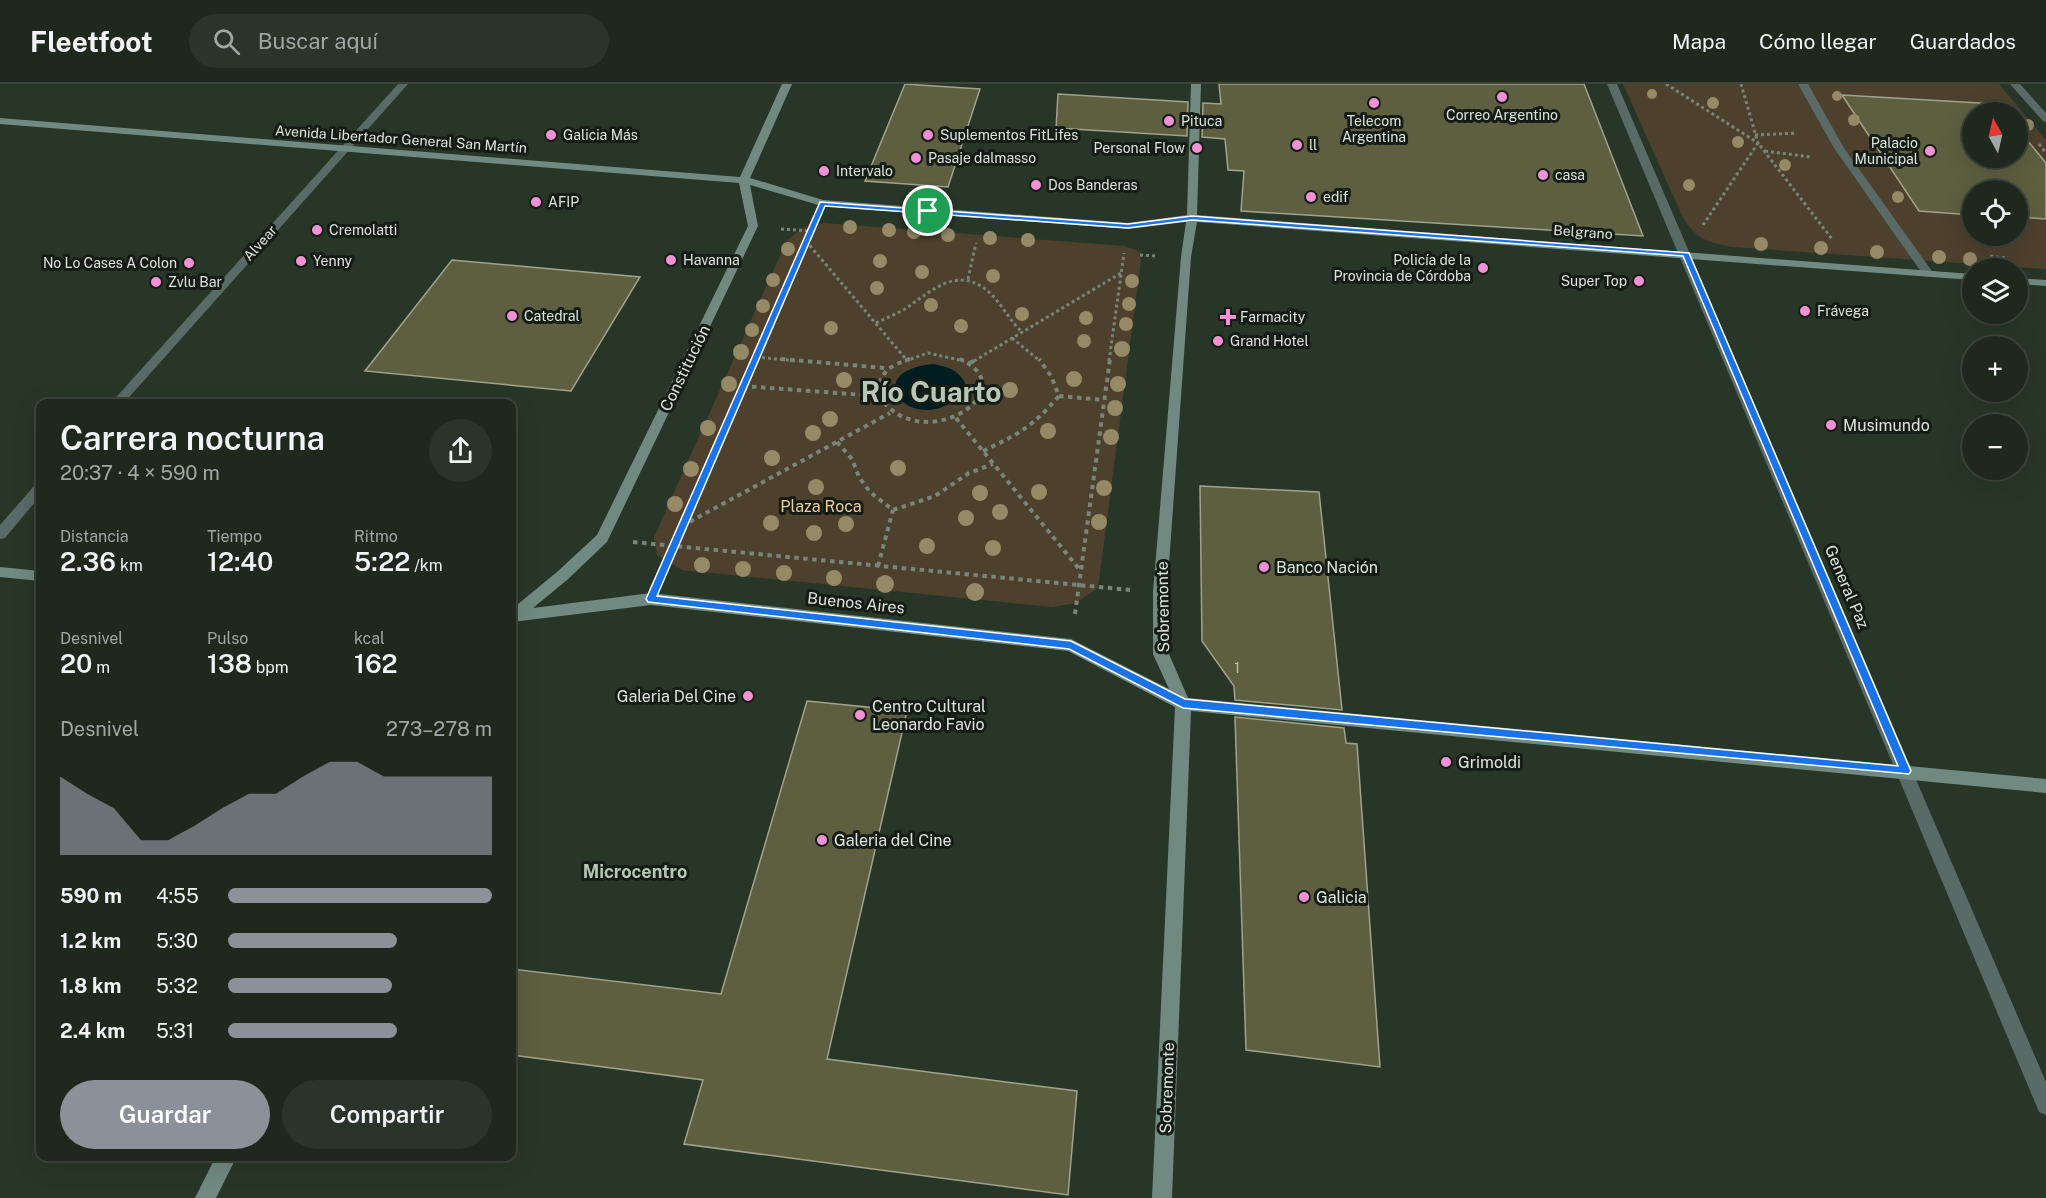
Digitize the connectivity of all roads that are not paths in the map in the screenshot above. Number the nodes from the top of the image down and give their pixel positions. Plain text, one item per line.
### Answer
1 (403, 84) edge
2 (787, 84) edge
3 (1196, 84) edge
4 (1612, 84) edge
5 (1803, 84) edge
6 (2015, 84) edge
7 (2046, 118) edge
8 (0, 121) edge
9 (343, 150) junction
10 (744, 180) junction
11 (1192, 218) junction
12 (1686, 254) junction
13 (1928, 274) junction
14 (1962, 276) edge
15 (2028, 282) edge
16 (2046, 283) edge
17 (120, 399) edge
18 (36, 493) edge
19 (0, 534) edge
20 (0, 572) edge
21 (36, 576) edge
22 (516, 614) edge
23 (516, 616) edge
24 (1183, 704) junction
25 (1906, 771) junction
26 (2046, 786) edge
27 (2046, 1105) edge
28 (224, 1161) edge
29 (205, 1198) edge
30 (1162, 1198) edge

1 - 9 street, Alvear
2 - 10 main road
3 - 11 main road, Sobremonte
4 - 12 street, General Paz
5 - 13 street
6 - 7 street
8 - 9 main road, Avenida Libertador General San Martín
9 - 10 main road, Avenida Libertador General San Martín
9 - 17 street, Alvear
10 - 11 main road, Avenida Libertador General San Martín
10 - 22 main road, Constitución
11 - 12 main road, Belgrano
11 - 24 main road, Sobremonte
12 - 13 main road, Belgrano
12 - 25 street, General Paz
13 - 14 main road, Belgrano
15 - 16 main road
18 - 19 street
20 - 21 main road
23 - 24 main road, Buenos Aires
24 - 25 main road
24 - 30 main road, Sobremonte
25 - 26 main road
25 - 27 street, General Paz
28 - 29 main road

